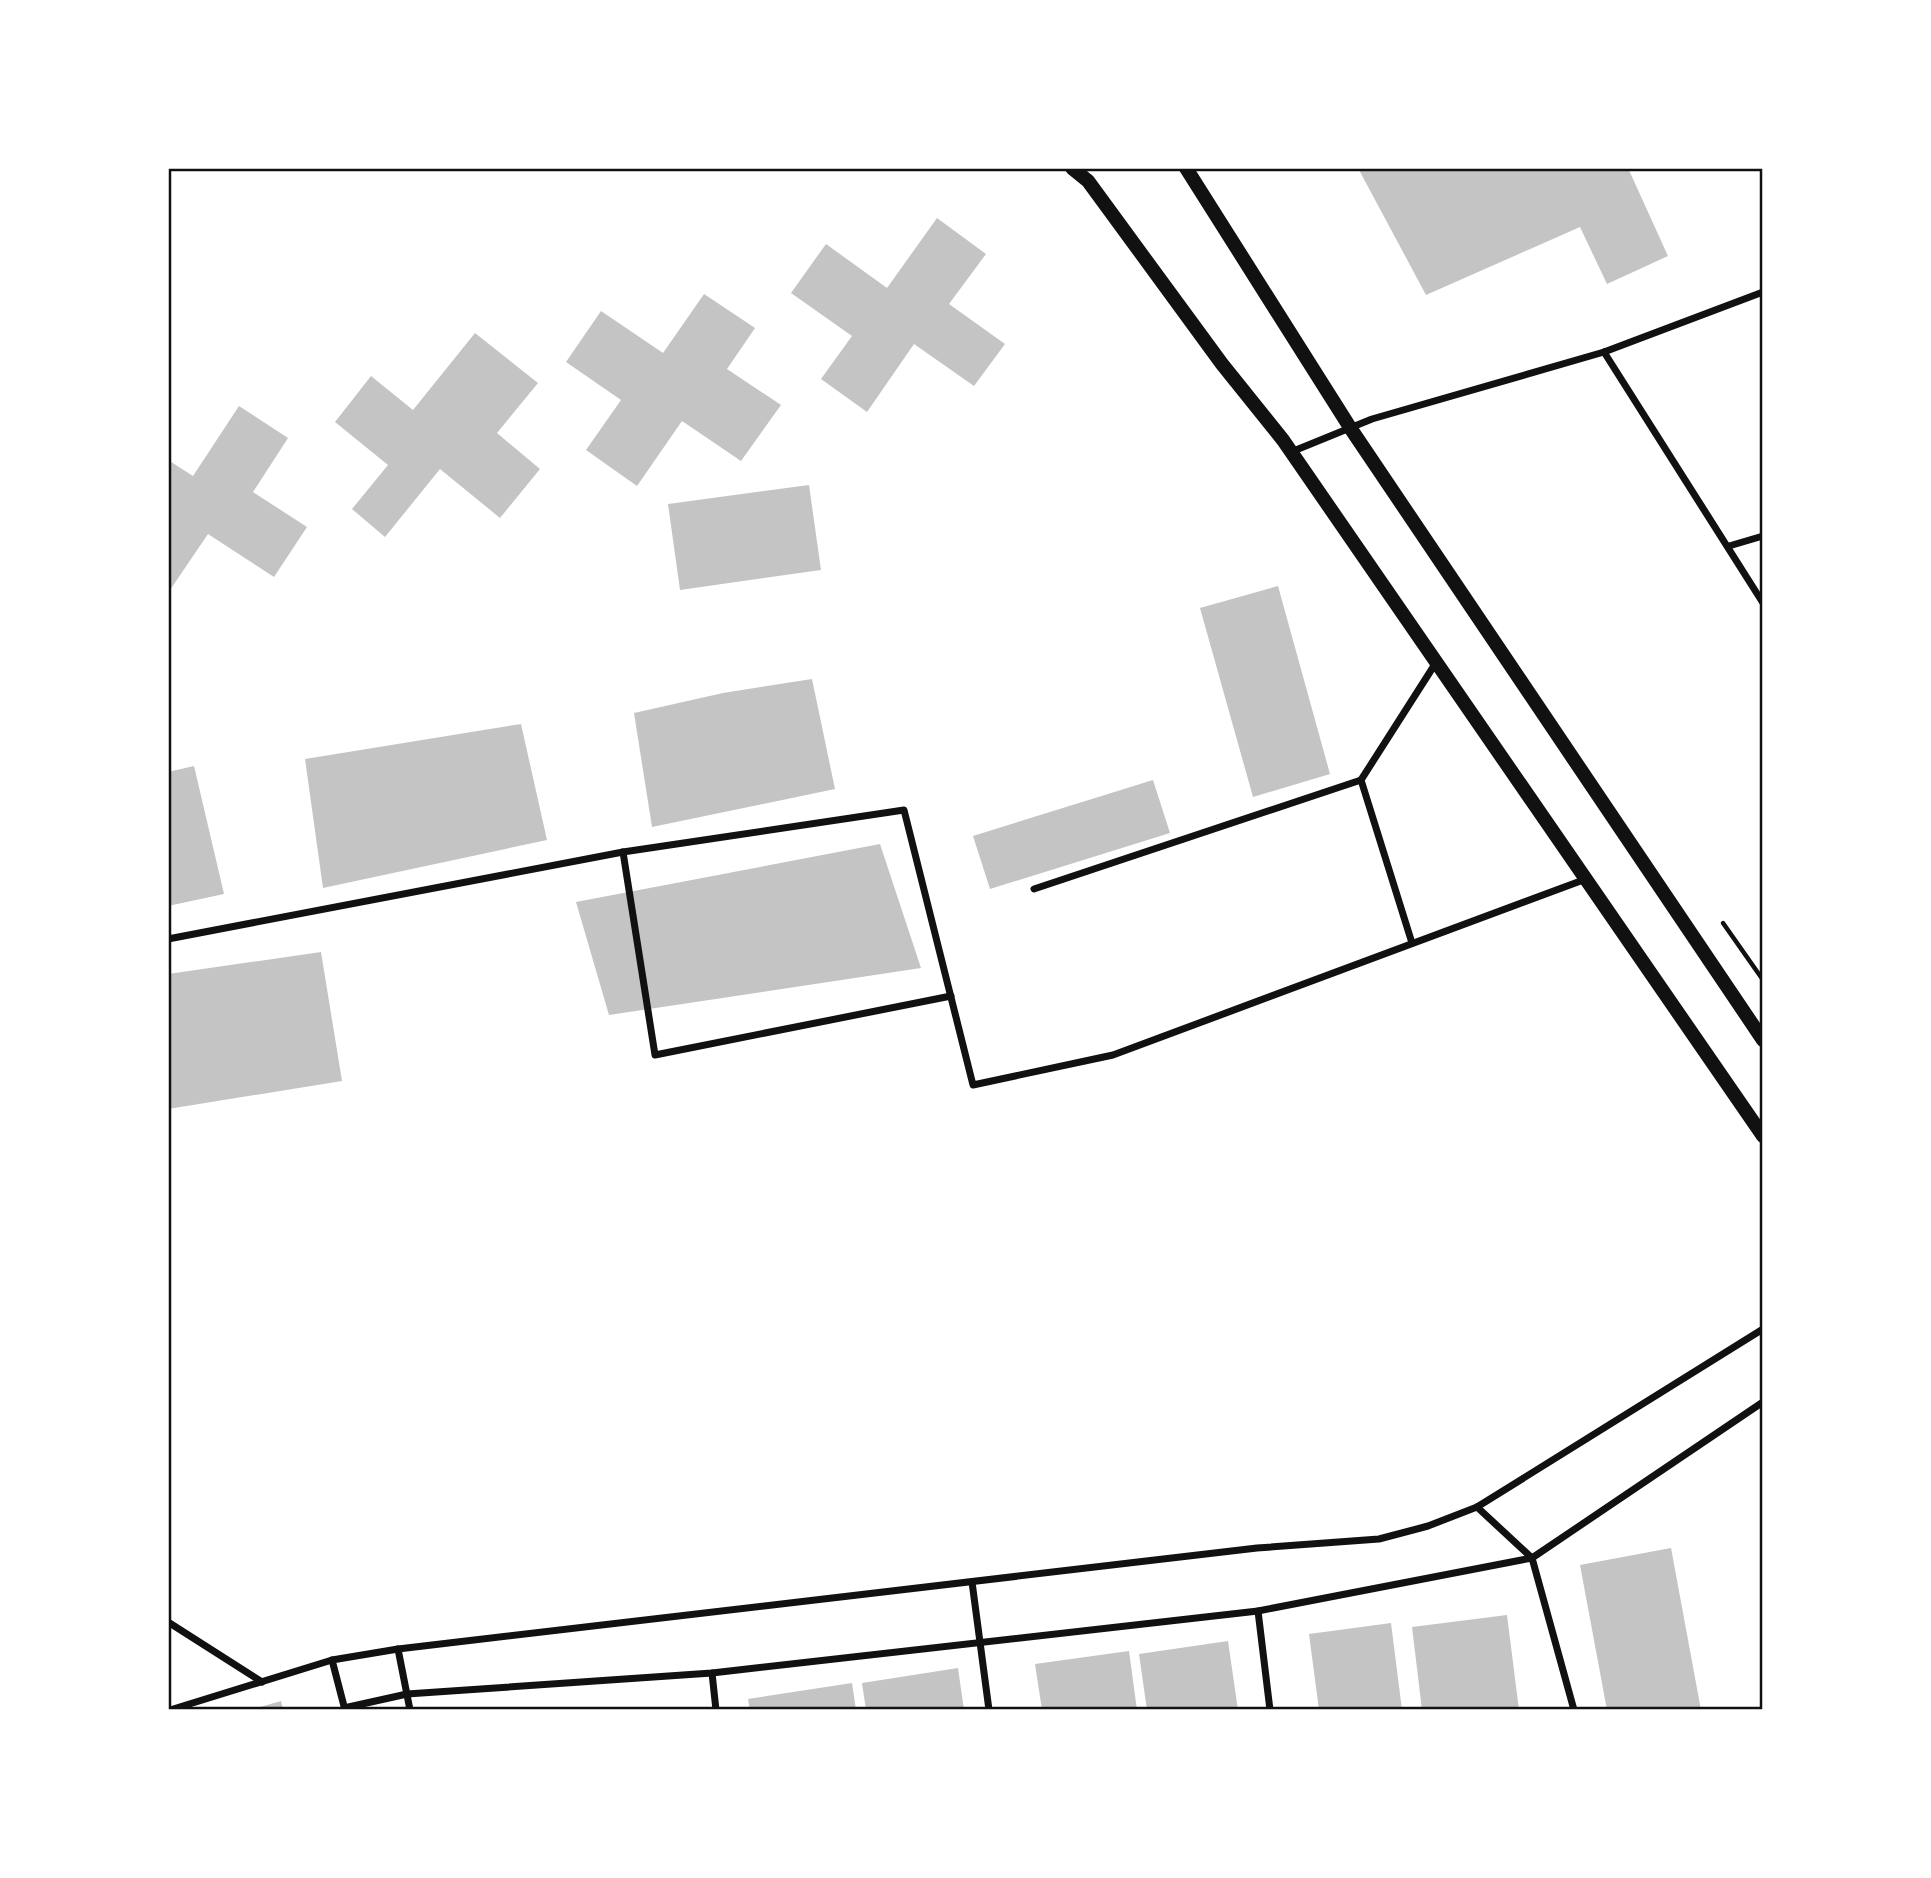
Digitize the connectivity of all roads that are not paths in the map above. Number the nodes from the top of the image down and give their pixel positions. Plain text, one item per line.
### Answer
1 (1072, 168) edge
2 (1186, 168) edge
3 (1763, 292) edge
4 (1604, 352) junction
5 (1351, 429) junction
6 (1291, 452) junction
7 (1763, 536) edge
8 (1729, 547) junction
9 (1763, 603) edge
10 (1438, 660) junction
11 (1361, 779) junction
12 (623, 852) junction
13 (1587, 878) junction
14 (1034, 889) dead end
15 (168, 939) edge
16 (1412, 943) junction
17 (951, 996) junction
18 (1763, 1040) edge
19 (1763, 1136) edge
20 (1763, 1329) edge
21 (1763, 1402) edge
22 (1477, 1507) junction
23 (1532, 1558) junction
24 (972, 1582) junction
25 (1258, 1611) junction
26 (168, 1622) edge
27 (980, 1642) junction
28 (398, 1649) junction
29 (332, 1660) junction
30 (712, 1673) junction
31 (261, 1682) junction
32 (407, 1694) junction
33 (344, 1709) edge
34 (170, 1710) edge
35 (410, 1710) edge
36 (716, 1710) edge
37 (989, 1710) edge
38 (1270, 1710) edge
39 (1574, 1710) edge

1 - 6 main road
2 - 5 main road
3 - 4 street
4 - 5 street
4 - 8 street
5 - 6 street
5 - 18 main road
6 - 10 main road
7 - 8 street
8 - 9 street
10 - 11 street
10 - 13 main road
11 - 14 street
11 - 16 street
12 - 15 street
12 - 17 street
12 - 17 street
13 - 16 street
13 - 19 main road
16 - 17 street
20 - 22 street
21 - 23 street
22 - 23 street
22 - 24 street
23 - 25 street
23 - 39 street
24 - 27 street
24 - 28 street
25 - 27 street
25 - 38 street
26 - 31 street
27 - 30 street
27 - 37 street
28 - 29 street
28 - 32 street
29 - 31 street
29 - 33 street
30 - 32 street
30 - 36 street
31 - 34 street
32 - 33 street
32 - 35 street

